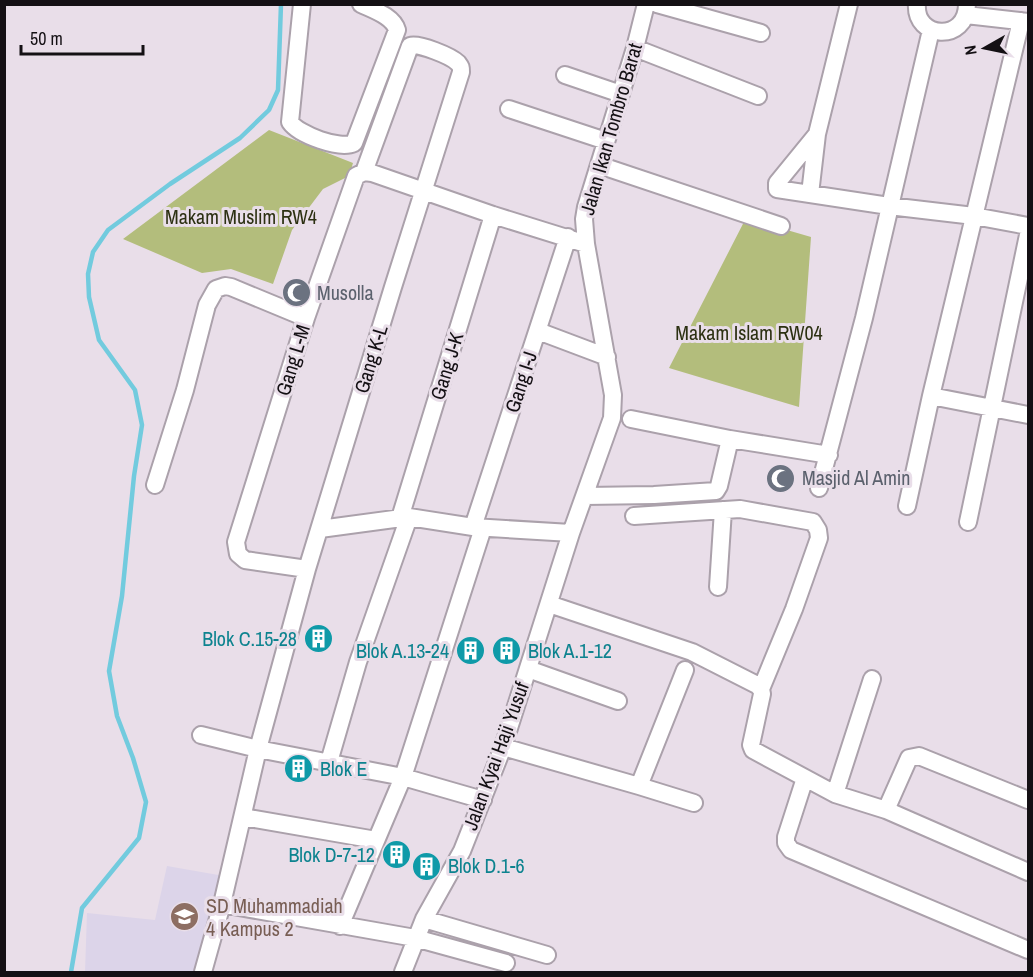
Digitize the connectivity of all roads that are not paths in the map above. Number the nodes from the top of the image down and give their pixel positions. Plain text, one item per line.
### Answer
1 (302, 4) edge
2 (361, 4) edge
3 (646, 4) edge
4 (657, 4) edge
5 (849, 4) edge
6 (916, 4) edge
7 (380, 8) edge
8 (966, 10) edge
9 (1024, 22) edge
10 (931, 30) junction
11 (761, 33) dead end
12 (635, 48) junction
13 (565, 75) dead end
14 (621, 94) junction
15 (758, 96) dead end
16 (509, 109) dead end
17 (817, 134) junction
18 (606, 141) junction
19 (599, 165) junction
20 (360, 174) junction
21 (424, 190) junction
22 (810, 194) junction
23 (889, 206) junction
24 (493, 215) junction
25 (974, 216) junction
26 (781, 226) dead end
27 (1029, 226) edge
28 (1029, 235) edge
29 (568, 237) junction
30 (586, 244) junction
31 (306, 318) junction
32 (538, 331) junction
33 (607, 357) junction
34 (931, 396) junction
35 (992, 409) junction
36 (1029, 415) edge
37 (631, 419) dead end
38 (730, 438) junction
39 (829, 455) junction
40 (155, 485) dead end
41 (819, 488) dead end
42 (585, 496) junction
43 (907, 506) dead end
44 (723, 510) junction
45 (634, 516) dead end
46 (404, 517) junction
47 (968, 522) dead end
48 (478, 527) junction
49 (320, 529) junction
50 (571, 533) junction
51 (307, 569) junction
52 (718, 587) dead end
53 (549, 604) junction
54 (528, 669) junction
55 (685, 670) dead end
56 (872, 679) dead end
57 (761, 689) junction
58 (618, 701) dead end
59 (201, 735) dead end
60 (503, 747) junction
61 (258, 749) junction
62 (329, 762) junction
63 (403, 777) junction
64 (805, 778) junction
65 (639, 786) junction
66 (835, 794) junction
67 (483, 800) junction
68 (1029, 800) edge
69 (694, 803) dead end
70 (885, 810) junction
71 (243, 817) junction
72 (376, 840) junction
73 (1029, 872) edge
74 (222, 904) junction
75 (424, 919) junction
76 (340, 926) junction
77 (415, 938) junction
78 (511, 945) junction
79 (1029, 950) edge
80 (547, 955) dead end
81 (504, 968) edge
82 (203, 972) edge
83 (403, 972) edge

1 - 7 street
2 - 7 street
3 - 12 street, Jalan Ikan Tombro Barat
4 - 11 street
5 - 17 street
6 - 10 street
8 - 9 street
8 - 10 street
9 - 25 street
10 - 23 street
12 - 14 street, Jalan Ikan Tombro Barat
12 - 15 street
13 - 14 street
14 - 18 street, Jalan Ikan Tombro Barat
16 - 18 street
17 - 22 street
17 - 22 street
18 - 19 street, Jalan Ikan Tombro Barat
19 - 26 street
19 - 30 street, Jalan Ikan Tombro Barat
20 - 21 street
20 - 21 street, Gang L-M
20 - 31 street, Gang L-M
21 - 24 street
21 - 49 street, Gang K-L
22 - 23 street
23 - 25 street
23 - 39 street
24 - 29 street
24 - 46 street, Gang J-K
25 - 27 street
25 - 34 street
28 - 35 street
29 - 30 street
29 - 32 street, Gang I-J
30 - 33 street, Jalan Ikan Tombro Barat
31 - 40 street
31 - 51 street, Gang L-M
32 - 33 street
32 - 48 street, Gang I-J
33 - 42 street, Jalan Ikan Tombro Barat
34 - 35 street
34 - 43 street
35 - 36 street
35 - 47 street
37 - 38 street
38 - 39 street
38 - 42 street
39 - 41 street
42 - 50 street, Jalan Ikan Tombro Barat
44 - 45 street
44 - 52 street
44 - 57 street
46 - 48 street
46 - 49 street
46 - 62 street, Gang J-K
48 - 50 street
48 - 63 street, Gang I-J
49 - 51 street, Gang K-L
50 - 53 street, Jalan Kyai Haji Yusuf
51 - 61 street, Gang K-L
53 - 54 street, Jalan Kyai Haji Yusuf
53 - 57 street
54 - 58 street
54 - 60 street, Jalan Kyai Haji Yusuf
55 - 65 street
56 - 66 street
57 - 64 street
59 - 61 street
60 - 65 street
60 - 67 street, Jalan Kyai Haji Yusuf
61 - 62 street
61 - 71 street, Gang K-L
62 - 63 street
63 - 67 street
63 - 72 street, Gang I-J
64 - 66 street
64 - 79 street
65 - 69 street
66 - 70 street
67 - 75 street, Jalan Kyai Haji Yusuf
68 - 70 street
70 - 73 street
71 - 72 street
71 - 74 street, Gang K-L
72 - 76 street, Gang I-J
74 - 76 street
74 - 82 street, Gang K-L
75 - 77 street, Jalan Kyai Haji Yusuf
75 - 78 street
76 - 77 street
77 - 81 street
77 - 83 street, Jalan Kyai Haji Yusuf
78 - 80 street
78 - 81 street

